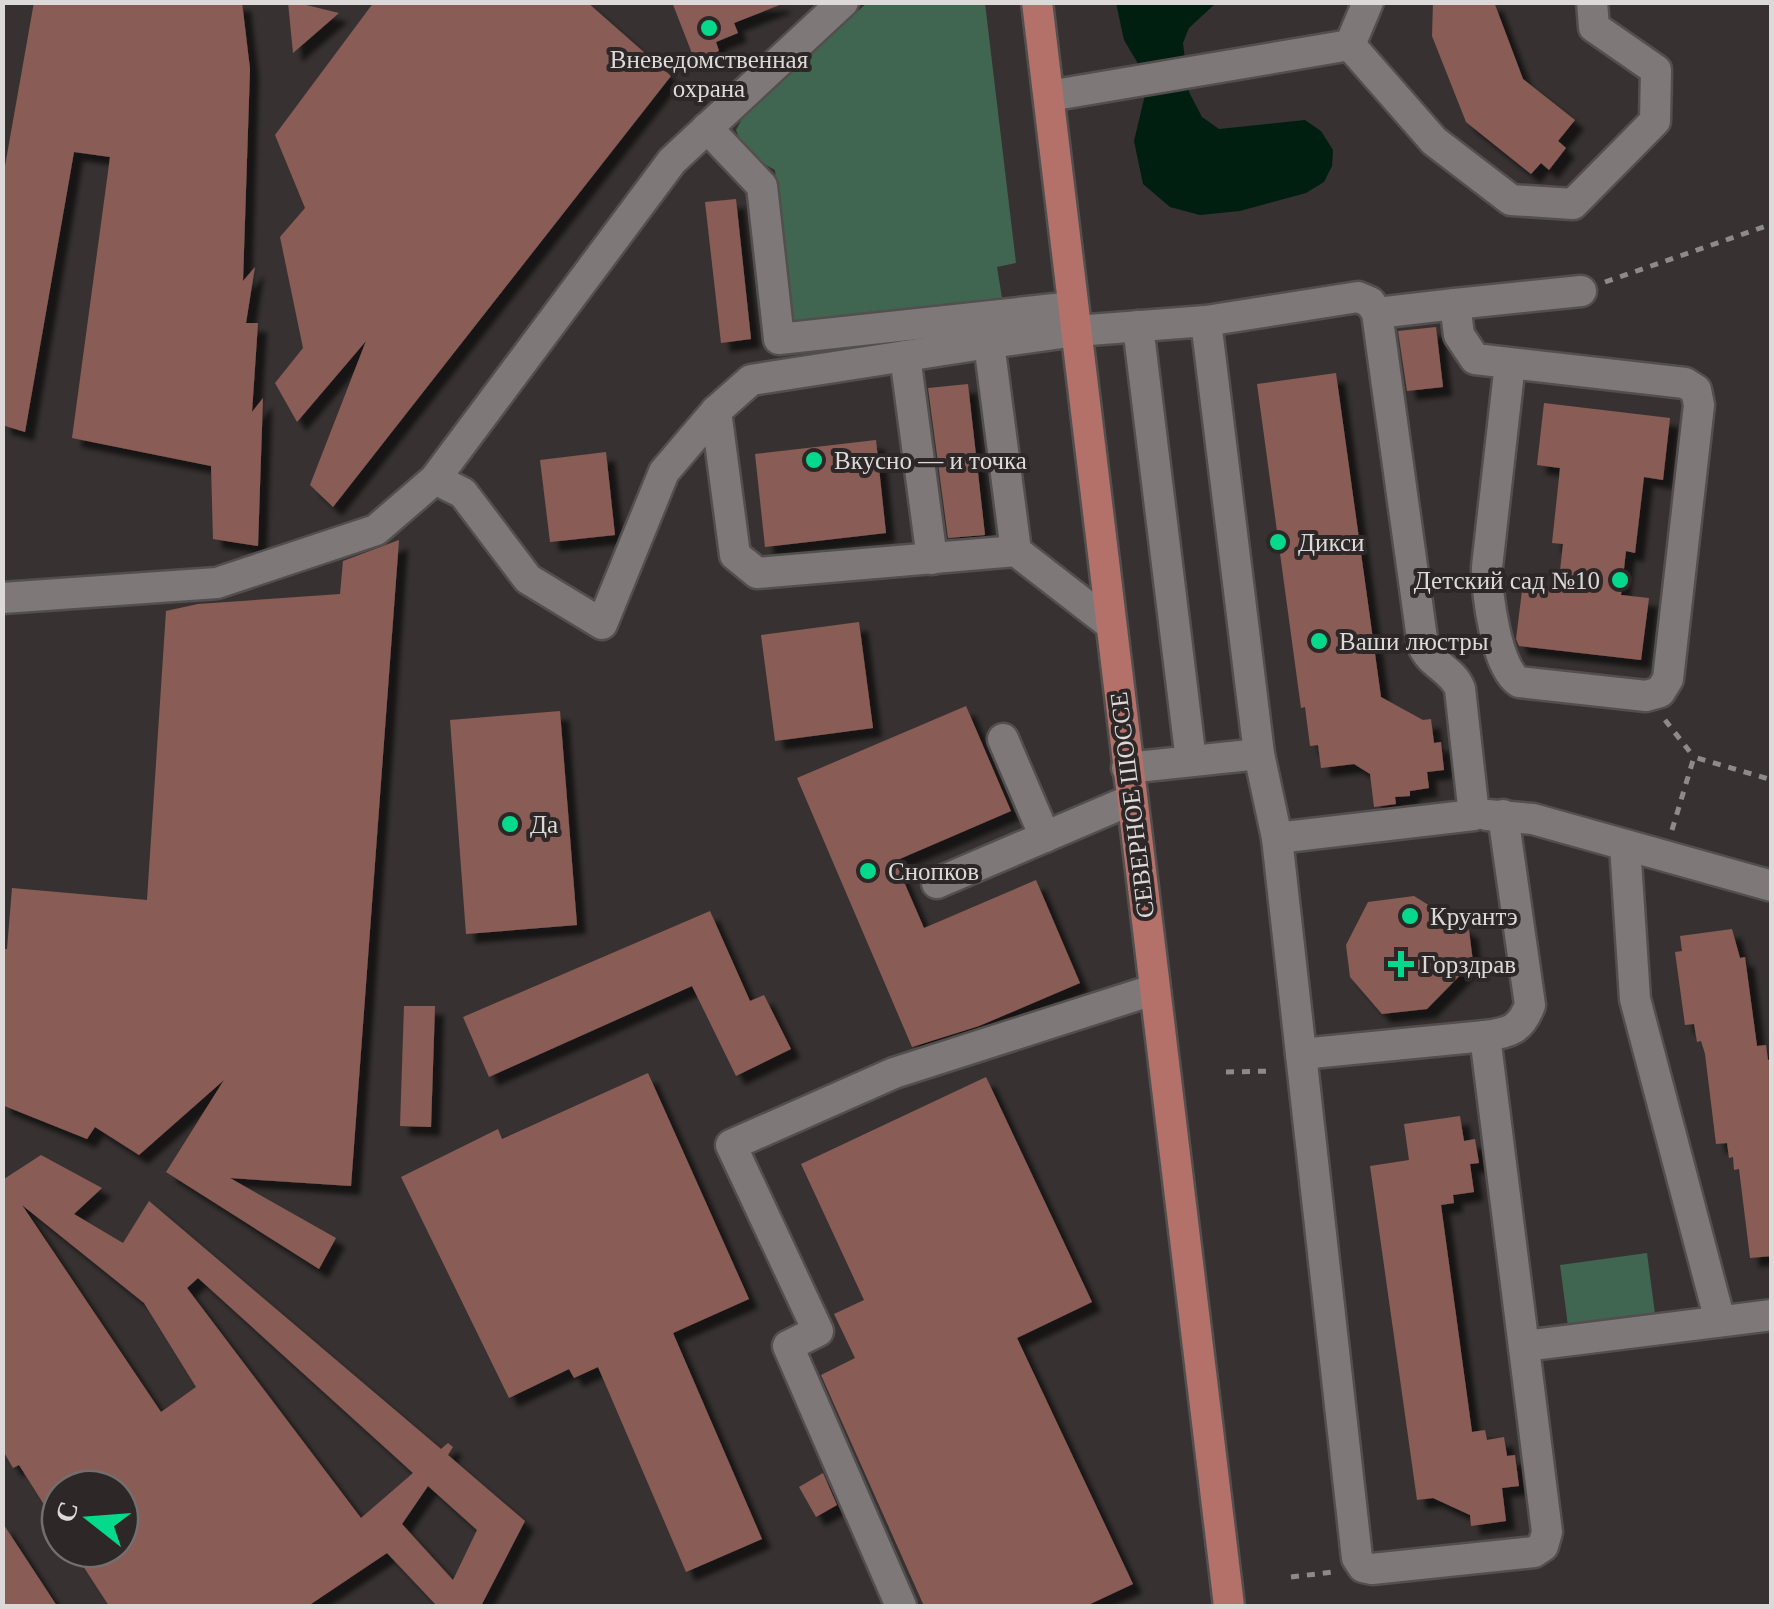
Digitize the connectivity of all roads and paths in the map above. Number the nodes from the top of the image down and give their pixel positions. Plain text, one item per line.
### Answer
1 (843, 2) edge
2 (1038, 2) edge
3 (1368, 2) edge
4 (1592, 2) edge
5 (1350, 45) junction
6 (1049, 96) junction
7 (707, 128) junction
8 (1772, 224) edge
9 (1581, 291) joint
10 (1455, 304) junction
11 (1376, 313) junction
12 (1075, 319) junction
13 (1206, 321) junction
14 (1138, 326) junction
15 (989, 343) junction
16 (905, 356) junction
17 (1510, 363) junction
18 (716, 411) junction
19 (435, 479) junction
20 (1016, 551) junction
21 (932, 559) junction
22 (2, 598) edge
23 (1110, 624) junction
24 (1646, 696) junction
25 (1003, 739) dead end
26 (1258, 754) junction
27 (1694, 758) junction
28 (1192, 761) junction
29 (1127, 768) junction
30 (1772, 780) edge
31 (1131, 800) junction
32 (1489, 815) junction
33 (1045, 837) junction
34 (1277, 838) junction
35 (1625, 845) junction
36 (1664, 856) junction
37 (937, 883) dead end
38 (1772, 886) edge
39 (1153, 990) junction
40 (1485, 1036) junction
41 (1302, 1062) junction
42 (1226, 1072) dead end
43 (1772, 1314) edge
44 (1720, 1321) junction
45 (1524, 1346) junction
46 (1363, 1568) junction
47 (1292, 1577) dead end
48 (900, 1606) edge
49 (1230, 1606) edge

1 - 7 lane
2 - 6 main road, СЕВЕРНОЕ ШОССЕ
3 - 5 lane
4 - 5 lane
5 - 6 lane
6 - 12 main road, СЕВЕРНОЕ ШОССЕ
7 - 12 lane
7 - 19 lane
8 - 9 path
9 - 10 lane
10 - 11 lane
10 - 17 lane
11 - 13 lane
11 - 32 lane
12 - 14 lane
12 - 15 lane
12 - 23 main road, СЕВЕРНОЕ ШОССЕ
13 - 14 lane
13 - 26 lane
14 - 28 lane
15 - 16 lane
15 - 20 lane
16 - 18 lane
16 - 21 lane
17 - 24 lane
17 - 24 lane
18 - 19 lane
18 - 21 lane
19 - 22 lane
20 - 21 lane
20 - 23 lane
23 - 29 main road, СЕВЕРНОЕ ШОССЕ
24 - 27 path
25 - 33 lane
26 - 28 lane
26 - 34 lane
27 - 30 path
27 - 36 path
28 - 29 lane
29 - 31 main road, СЕВЕРНОЕ ШОССЕ
31 - 33 lane
31 - 39 main road, СЕВЕРНОЕ ШОССЕ
32 - 34 lane
32 - 35 lane
32 - 40 lane
33 - 37 lane
34 - 41 lane
35 - 36 lane
35 - 44 lane
36 - 38 lane
39 - 48 lane
39 - 49 main road, СЕВЕРНОЕ ШОССЕ
40 - 41 lane
40 - 45 lane
41 - 42 path
41 - 46 lane
43 - 44 lane
44 - 45 lane
45 - 46 lane
46 - 47 path

